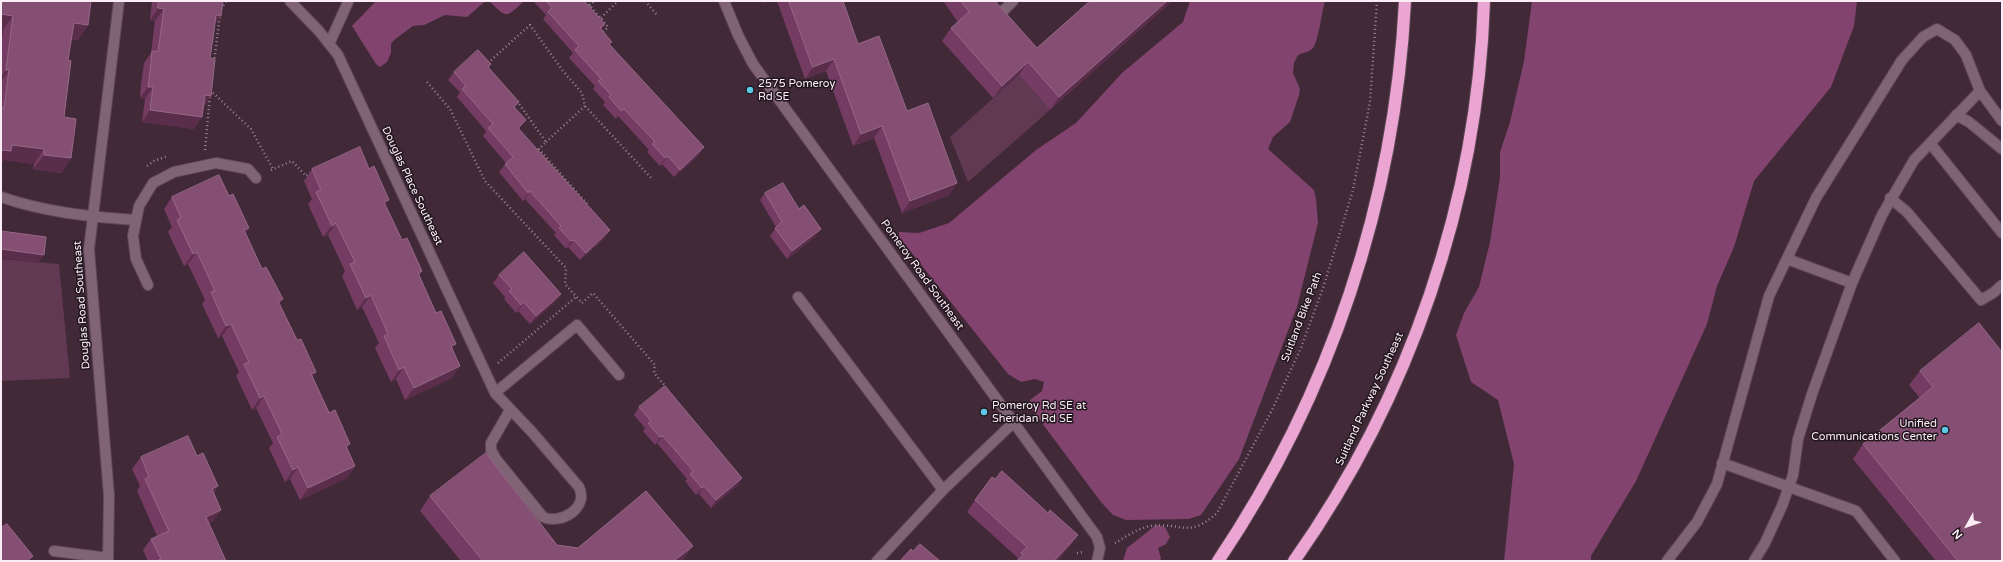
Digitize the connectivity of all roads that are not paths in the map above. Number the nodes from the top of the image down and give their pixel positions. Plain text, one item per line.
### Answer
1 (120, 1) edge
2 (724, 1) edge
3 (1013, 1) edge
4 (1404, 1) edge
5 (1484, 1) edge
6 (348, 2) dead end
7 (294, 3) edge
8 (1004, 10) edge
9 (330, 42) junction
10 (1980, 91) junction
11 (1956, 115) junction
12 (2002, 121) edge
13 (1930, 143) junction
14 (2002, 149) edge
15 (256, 178) road end
16 (1, 197) edge
17 (1890, 198) junction
18 (92, 216) junction
19 (136, 220) junction
20 (2002, 233) edge
21 (1787, 259) junction
22 (1852, 283) junction
23 (2002, 284) edge
24 (148, 285) dead end
25 (798, 296) dead end
26 (619, 375) dead end
27 (495, 393) junction
28 (510, 410) junction
29 (1014, 422) junction
30 (1722, 463) junction
31 (1789, 486) junction
32 (943, 490) junction
33 (54, 551) dead end
34 (108, 560) edge
35 (877, 561) edge
36 (1097, 561) edge
37 (1218, 561) edge
38 (1294, 561) edge
39 (1667, 561) edge
40 (1754, 561) edge
41 (1895, 561) edge

1 - 18 street, Douglas Road Southeast
2 - 29 street, Pomeroy Road Southeast
3 - 8 street
4 - 37 highway
5 - 38 highway, Suitland Parkway Southeast
6 - 9 street
7 - 9 street, Douglas Place Southeast
9 - 27 street, Douglas Place Southeast
10 - 11 street
10 - 12 street
10 - 21 street
11 - 13 street
11 - 14 street
13 - 17 street
13 - 20 street
15 - 19 street
16 - 18 street
17 - 22 street
17 - 23 street
18 - 19 street
18 - 34 street, Douglas Road Southeast
19 - 24 street
21 - 22 street
21 - 30 street
22 - 31 street
25 - 32 street
26 - 27 street
27 - 28 street, Douglas Place Southeast
28 - 28 street, Douglas Place Southeast
29 - 32 street
29 - 36 street, Pomeroy Road Southeast
30 - 31 street
30 - 39 street
31 - 40 street
31 - 41 street
32 - 35 street
33 - 34 street

